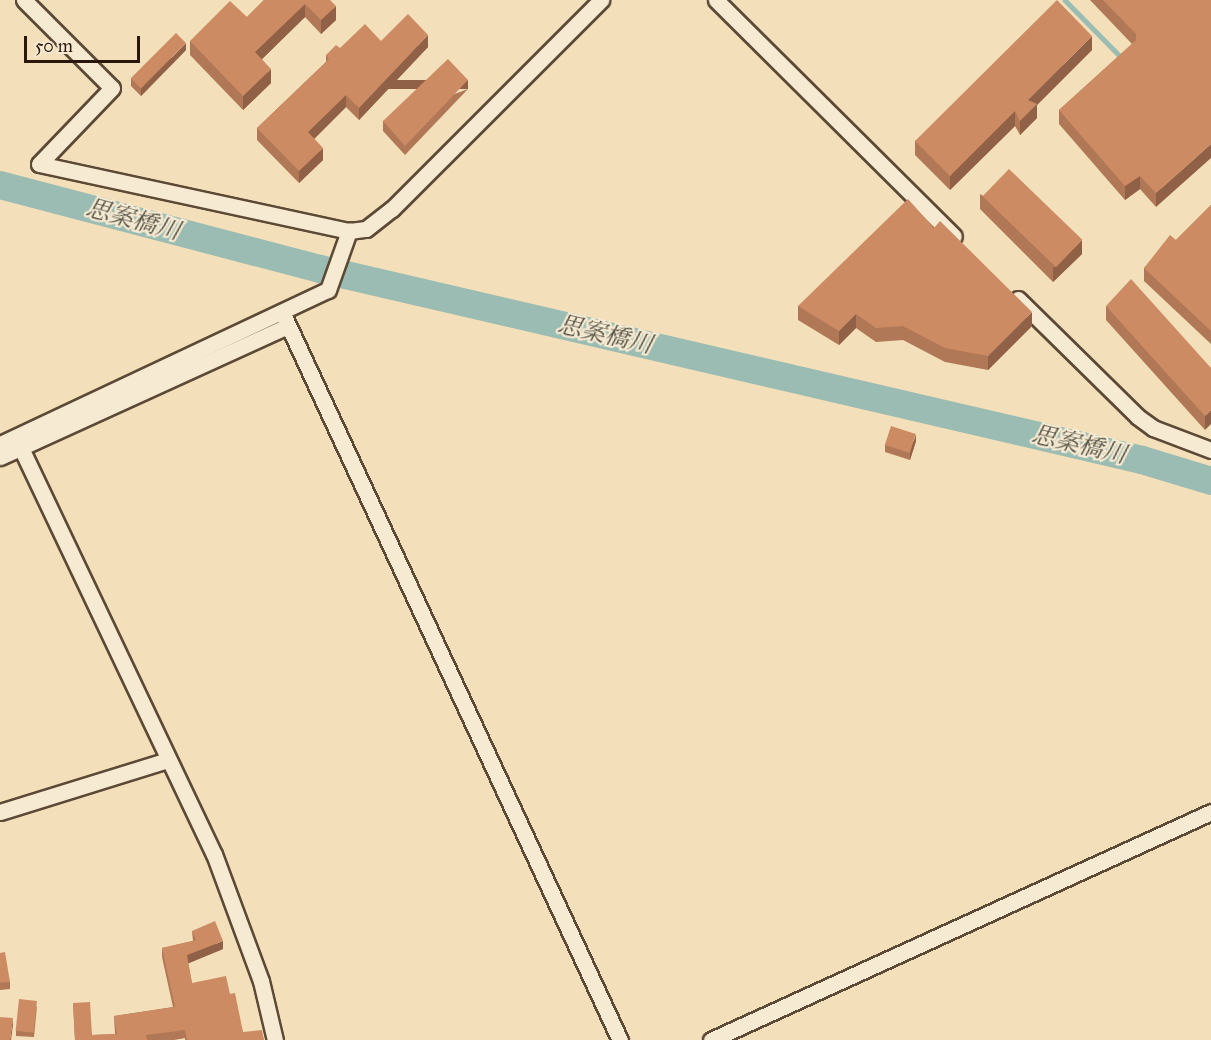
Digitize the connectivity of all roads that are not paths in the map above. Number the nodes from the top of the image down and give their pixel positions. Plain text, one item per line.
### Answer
1 (24, 0) edge
2 (602, 0) edge
3 (716, 0) edge
4 (347, 237) junction
5 (965, 247) edge
6 (1006, 288) edge
7 (282, 312) junction
8 (288, 327) junction
9 (0, 444) edge
10 (21, 448) junction
11 (1211, 450) edge
12 (0, 457) edge
13 (168, 760) junction
14 (0, 812) edge
15 (1211, 812) edge
16 (275, 1040) edge
17 (620, 1040) edge
18 (711, 1040) edge

1 - 4 street
2 - 4 street
3 - 5 street
4 - 7 street
6 - 11 street
7 - 8 street
7 - 9 street
8 - 10 street
8 - 17 street
10 - 12 street
10 - 13 street
13 - 14 street
13 - 16 street
15 - 18 street

